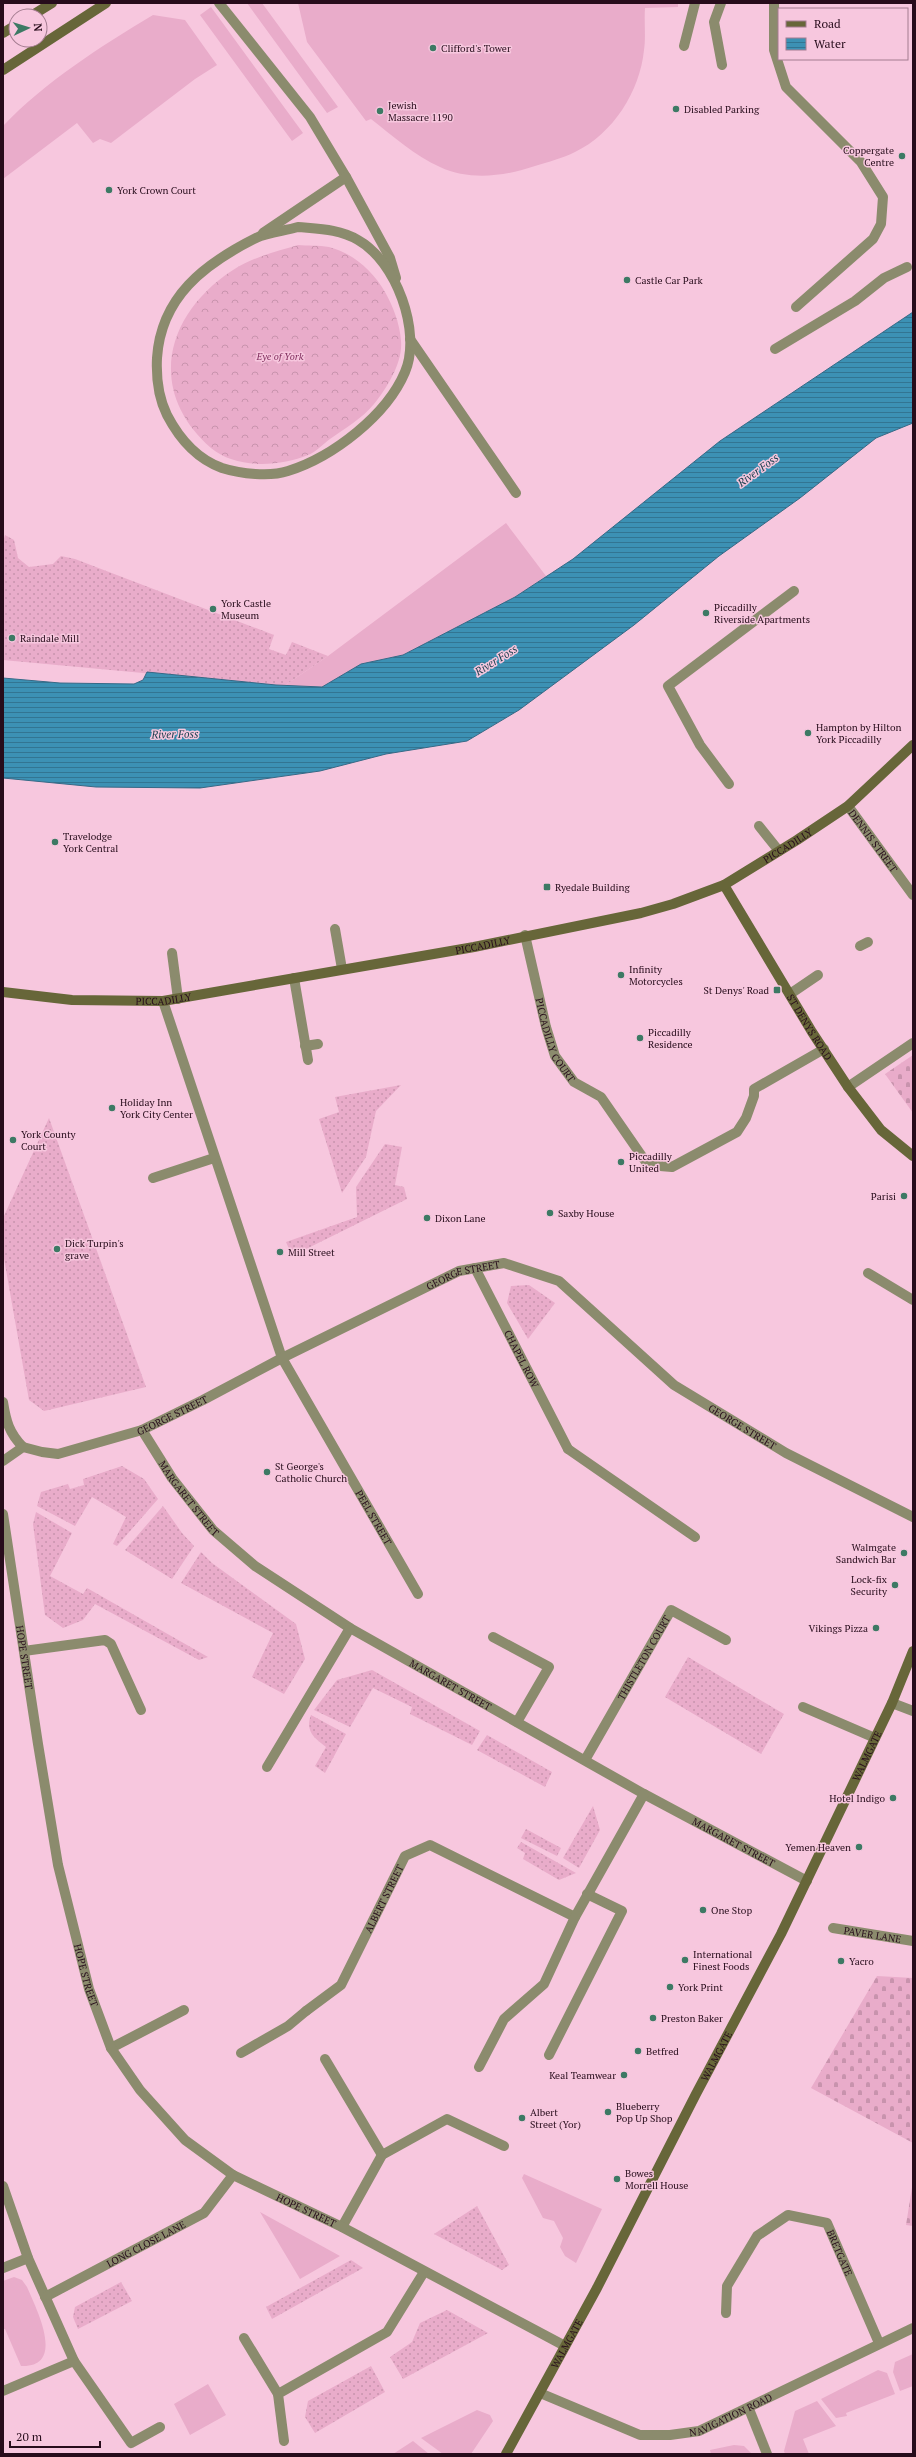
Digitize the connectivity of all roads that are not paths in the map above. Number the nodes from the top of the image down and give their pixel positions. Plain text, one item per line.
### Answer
1 (106, 3) edge
2 (219, 3) edge
3 (695, 3) edge
4 (721, 3) edge
5 (774, 3) edge
6 (684, 46) dead end
7 (722, 65) dead end
8 (3, 70) edge
9 (346, 177) junction
10 (257, 237) junction
11 (907, 267) dead end
12 (406, 307) junction
13 (796, 307) dead end
14 (410, 340) junction
15 (775, 349) dead end
16 (516, 493) dead end
17 (794, 591) dead end
18 (913, 745) edge
19 (728, 784) dead end
20 (848, 806) junction
21 (759, 826) dead end
22 (779, 851) junction
23 (724, 885) junction
24 (912, 893) edge
25 (335, 929) dead end
26 (525, 935) junction
27 (172, 953) dead end
28 (342, 969) junction
29 (818, 975) dead end
30 (294, 978) junction
31 (3, 992) edge
32 (790, 994) junction
33 (178, 999) junction
34 (163, 1001) junction
35 (913, 1043) edge
36 (318, 1044) dead end
37 (306, 1046) junction
38 (824, 1049) junction
39 (308, 1060) dead end
40 (848, 1088) junction
41 (913, 1156) edge
42 (214, 1158) junction
43 (153, 1178) dead end
44 (475, 1268) junction
45 (868, 1273) dead end
46 (913, 1300) edge
47 (282, 1358) junction
48 (3, 1402) edge
49 (142, 1430) junction
50 (23, 1447) junction
51 (3, 1461) edge
52 (3, 1514) edge
53 (913, 1517) edge
54 (695, 1536) dead end
55 (418, 1594) dead end
56 (350, 1628) junction
57 (493, 1637) dead end
58 (726, 1640) dead end
59 (24, 1651) junction
60 (913, 1651) edge
61 (892, 1703) junction
62 (803, 1707) dead end
63 (141, 1710) dead end
64 (913, 1711) edge
65 (517, 1722) junction
66 (875, 1738) junction
67 (585, 1760) junction
68 (267, 1767) dead end
69 (644, 1794) junction
70 (807, 1881) junction
71 (588, 1894) junction
72 (575, 1917) junction
73 (833, 1928) dead end
74 (913, 1941) edge
75 (184, 2010) dead end
76 (111, 2048) junction
77 (241, 2053) dead end
78 (549, 2055) dead end
79 (325, 2059) dead end
80 (479, 2067) dead end
81 (504, 2146) dead end
82 (382, 2155) junction
83 (233, 2175) junction
84 (3, 2186) edge
85 (342, 2227) junction
86 (28, 2258) junction
87 (3, 2268) edge
88 (424, 2272) junction
89 (45, 2297) junction
90 (726, 2313) dead end
91 (913, 2328) edge
92 (244, 2338) dead end
93 (879, 2343) junction
94 (564, 2346) junction
95 (74, 2361) junction
96 (3, 2391) edge
97 (540, 2393) junction
98 (278, 2394) junction
99 (749, 2408) junction
100 (160, 2427) dead end
101 (284, 2441) dead end
102 (506, 2454) edge
103 (767, 2454) edge

1 - 8 street
2 - 9 street
3 - 6 street
4 - 7 street
5 - 13 street
9 - 10 street
9 - 12 street
10 - 12 street
10 - 14 street
11 - 15 street
12 - 14 street
14 - 16 street
17 - 19 street
18 - 20 street, PICCADILLY
20 - 22 street, PICCADILLY
20 - 24 street, DENNIS STREET
21 - 22 street
22 - 23 street, PICCADILLY
23 - 26 street, PICCADILLY
23 - 32 street, ST DENYS ROAD
25 - 28 street
26 - 28 street, PICCADILLY
26 - 38 street, PICCADILLY COURT
27 - 33 street
28 - 30 street, PICCADILLY
29 - 32 street
30 - 33 street, PICCADILLY
30 - 37 street
31 - 34 street, PICCADILLY
32 - 38 street, ST DENYS ROAD
33 - 34 street, PICCADILLY
34 - 42 street
35 - 40 street
36 - 37 street
37 - 39 street
38 - 40 street, ST DENYS ROAD
40 - 41 street, ST DENYS ROAD
42 - 43 street
42 - 47 street
44 - 47 street, GEORGE STREET
44 - 53 street, GEORGE STREET
44 - 54 street, CHAPEL ROW
45 - 46 street
47 - 49 street, GEORGE STREET
47 - 55 street, PEEL STREET
48 - 50 street
49 - 50 street, GEORGE STREET
49 - 56 street, MARGARET STREET
50 - 51 street
52 - 59 street, HOPE STREET
56 - 65 street, MARGARET STREET
56 - 68 street
57 - 65 street
58 - 67 street, THISTLETON COURT
59 - 63 street
59 - 76 street, HOPE STREET
60 - 61 street, WALMGATE
61 - 64 street
61 - 66 street, WALMGATE
62 - 66 street
65 - 67 street, MARGARET STREET
66 - 70 street, WALMGATE
67 - 69 street, MARGARET STREET
69 - 70 street, MARGARET STREET
69 - 71 street
70 - 94 street, WALMGATE
71 - 72 street
71 - 78 street
72 - 77 street, ALBERT STREET
72 - 80 street
73 - 74 street, PAVER LANE
75 - 76 street
76 - 83 street, HOPE STREET
79 - 82 street
81 - 82 street
82 - 85 street
83 - 85 street, HOPE STREET
83 - 89 street, LONG CLOSE LANE
84 - 86 street
85 - 88 street, HOPE STREET
86 - 87 street
86 - 89 street
88 - 94 street, HOPE STREET
88 - 98 street
89 - 95 street
90 - 93 street, BRETGATE
91 - 93 street, NAVIGATION ROAD
92 - 98 street
93 - 99 street, NAVIGATION ROAD
94 - 97 street, WALMGATE
95 - 96 street
95 - 100 street
97 - 99 street, NAVIGATION ROAD
97 - 102 street, WALMGATE
98 - 101 street
99 - 103 street

